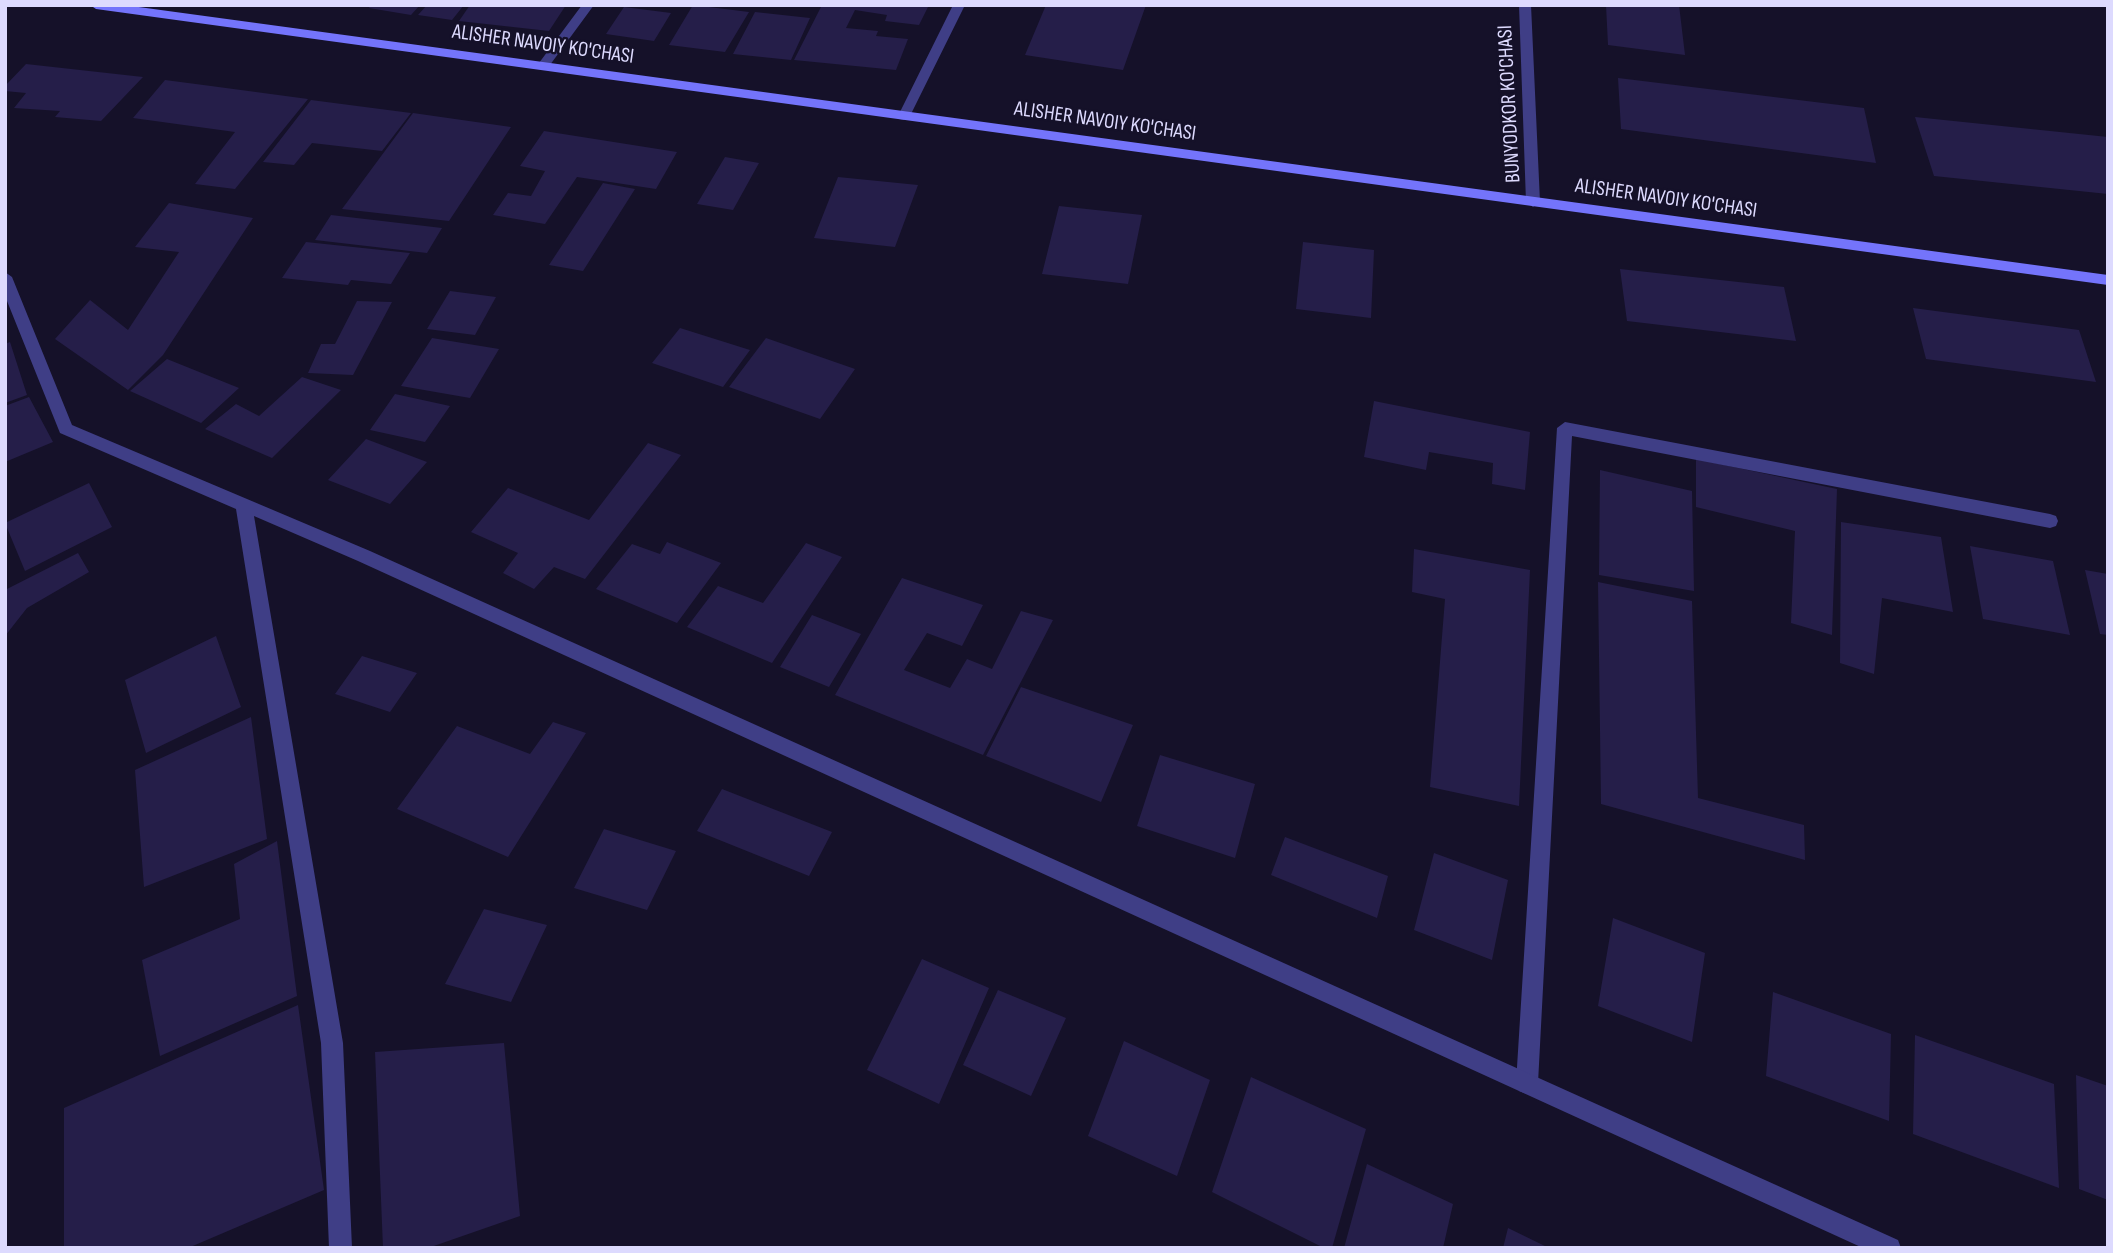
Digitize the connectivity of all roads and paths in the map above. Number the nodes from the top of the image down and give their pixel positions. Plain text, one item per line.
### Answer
1 (96, 5) edge
2 (588, 5) edge
3 (959, 5) edge
4 (1525, 5) edge
5 (543, 66) junction
6 (904, 116) junction
7 (1533, 202) junction
8 (5, 277) edge
9 (2108, 280) edge
10 (244, 506) junction
11 (2050, 521) dead end
12 (1527, 1083) junction
13 (341, 1248) edge
14 (1890, 1248) edge

1 - 5 street, ALISHER NAVOIY KO'CHASI
2 - 5 street
3 - 6 street
4 - 7 street, BUNYODKOR KO'CHASI
5 - 6 street, ALISHER NAVOIY KO'CHASI
6 - 7 street, ALISHER NAVOIY KO'CHASI
7 - 9 street, ALISHER NAVOIY KO'CHASI
8 - 10 street
10 - 12 street
10 - 13 street
11 - 12 street
12 - 14 street

